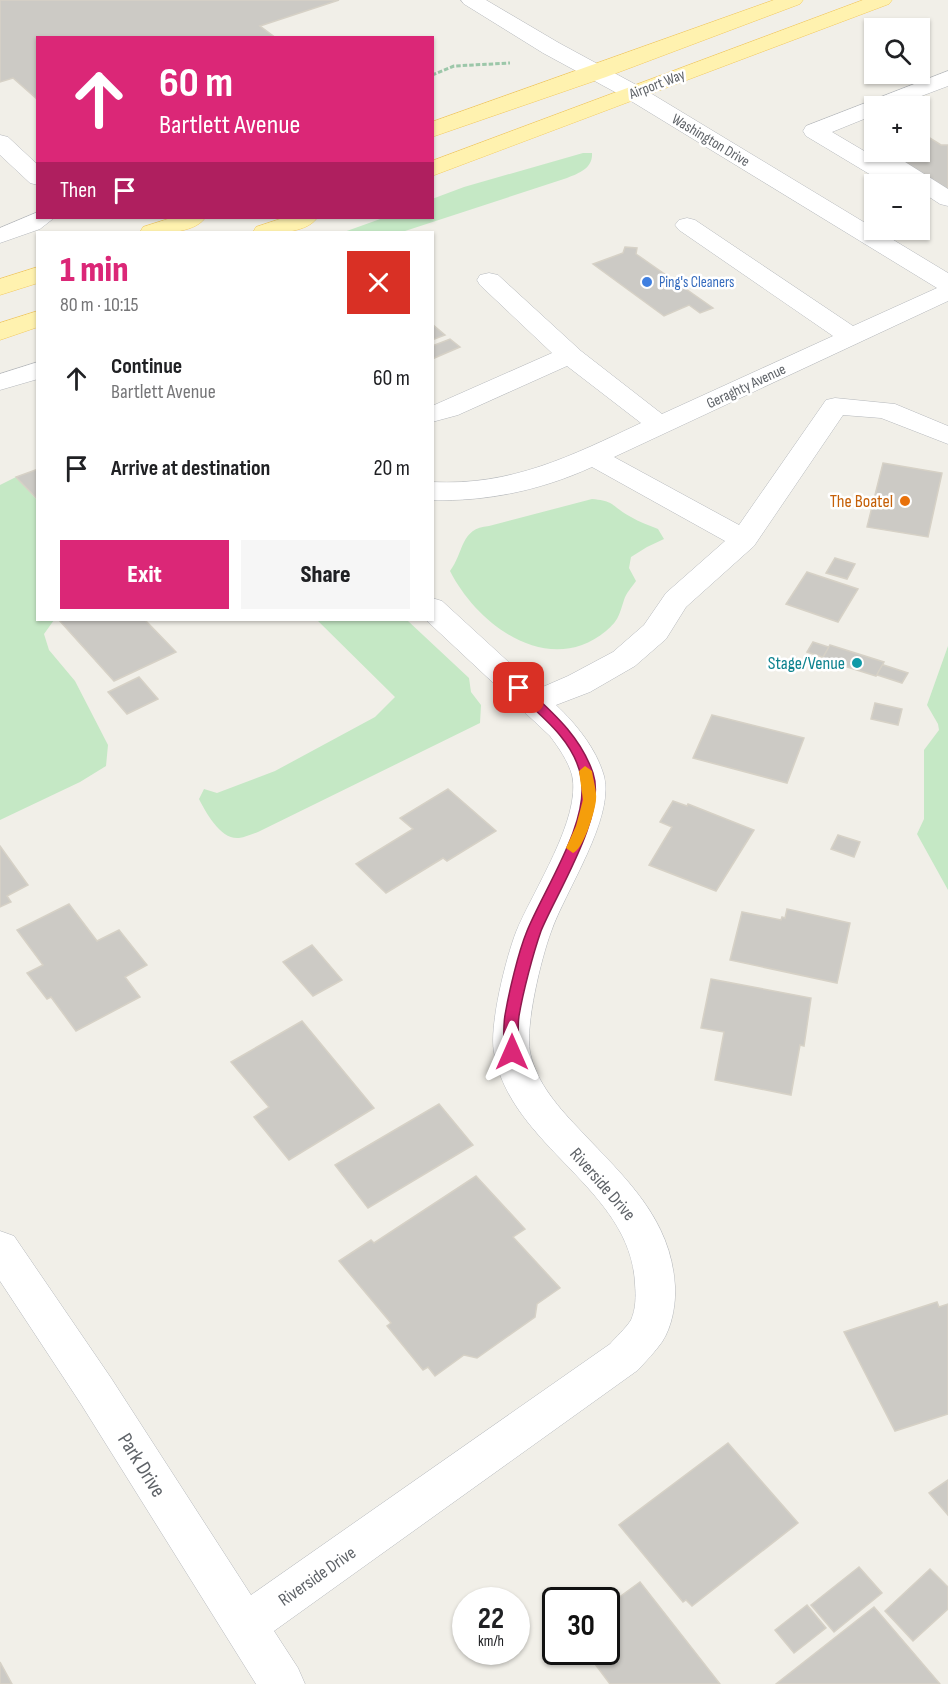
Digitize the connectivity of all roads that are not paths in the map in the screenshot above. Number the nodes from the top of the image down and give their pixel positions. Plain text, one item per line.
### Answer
1 (471, 0) edge
2 (793, 0) edge
3 (882, 0) edge
4 (598, 72) junction
5 (948, 78) edge
6 (634, 93) junction
7 (903, 96) edge
8 (948, 96) edge
9 (930, 104) edge
10 (864, 111) edge
11 (434, 129) edge
12 (864, 133) edge
13 (0, 142) edge
14 (864, 146) edge
15 (27, 155) edge
16 (864, 161) edge
17 (865, 162) edge
18 (889, 162) edge
19 (434, 168) edge
20 (36, 174) edge
21 (885, 174) edge
22 (948, 199) edge
23 (930, 200) edge
24 (948, 210) edge
25 (40, 219) edge
26 (190, 219) edge
27 (302, 219) edge
28 (687, 225) dead end
29 (155, 231) edge
30 (268, 231) edge
31 (0, 236) edge
32 (36, 275) edge
33 (489, 280) dead end
34 (948, 284) edge
35 (0, 288) edge
36 (948, 292) edge
37 (36, 319) edge
38 (0, 332) edge
39 (852, 337) junction
40 (569, 355) junction
41 (36, 371) edge
42 (0, 382) edge
43 (434, 413) edge
44 (661, 425) junction
45 (948, 436) edge
46 (594, 457) junction
47 (434, 491) edge
48 (744, 539) junction
49 (434, 610) edge
50 (534, 702) junction
51 (0, 1248) edge
52 (244, 1626) junction
53 (282, 1684) edge

1 - 4 street, Washington Drive
2 - 4 main road, Airport Way
3 - 6 main road, Airport Way
4 - 6 street, Washington Drive
4 - 11 main road, Airport Way
5 - 7 street
6 - 19 main road, Airport Way
6 - 34 street, Washington Drive
8 - 9 street
10 - 16 street
12 - 14 street
13 - 15 street
15 - 20 street
17 - 21 street
18 - 22 street
23 - 24 street
25 - 31 street
26 - 29 main road
27 - 30 main road
28 - 39 street
32 - 35 main road
33 - 40 street
36 - 39 street, Geraghty Avenue
37 - 38 main road
39 - 44 street, Geraghty Avenue
40 - 43 street
40 - 44 street
41 - 42 street
44 - 46 street, Geraghty Avenue
45 - 48 street
46 - 47 street, Geraghty Avenue
46 - 48 street
48 - 50 street
49 - 50 street, Riverside Drive
50 - 52 street, Riverside Drive
51 - 52 street, Park Drive
52 - 53 street, Park Drive

